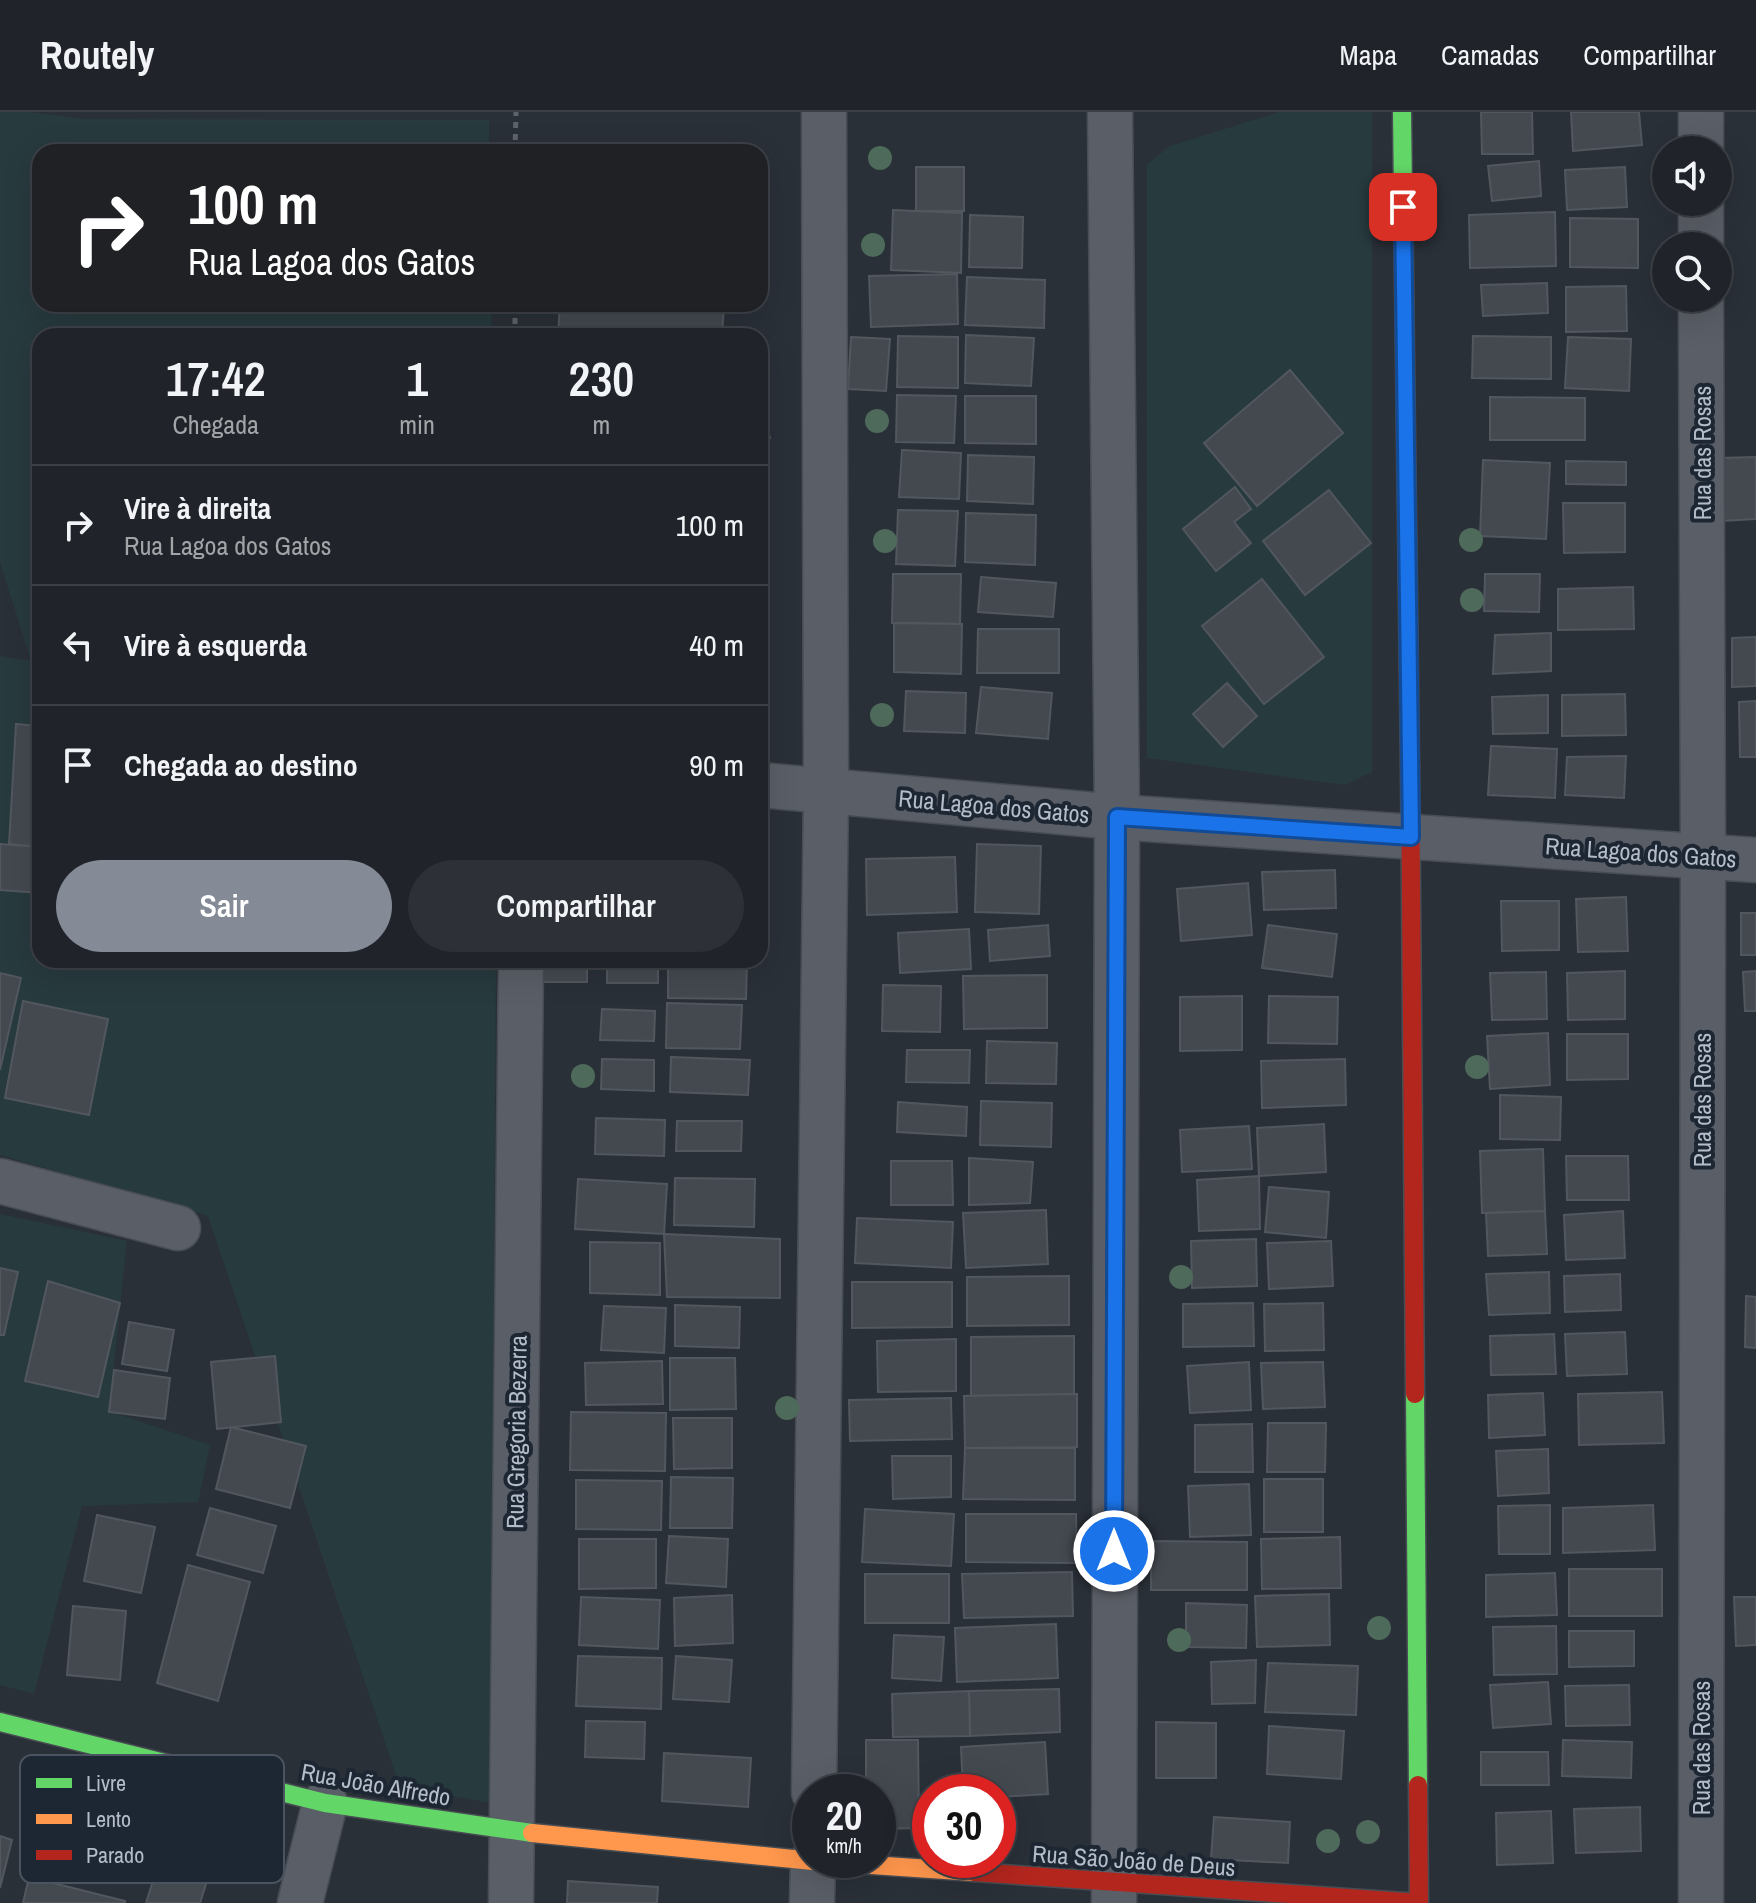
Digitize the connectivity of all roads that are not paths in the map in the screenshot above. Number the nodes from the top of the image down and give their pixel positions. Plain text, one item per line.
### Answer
1 (824, 112) edge
2 (1110, 112) edge
3 (1402, 112) edge
4 (1701, 112) edge
5 (1701, 136) edge
6 (1701, 312) edge
7 (768, 786) edge
8 (826, 790) junction
9 (1117, 817) junction
10 (1411, 837) junction
11 (1703, 857) junction
12 (1756, 860) edge
13 (521, 968) edge
14 (0, 1181) edge
15 (178, 1228) dead end
16 (0, 1722) edge
17 (132, 1755) edge
18 (814, 1774) edge
19 (284, 1793) edge
20 (325, 1803) junction
21 (512, 1831) junction
22 (792, 1872) edge
23 (863, 1878) edge
24 (1114, 1893) edge
25 (300, 1903) edge
26 (511, 1903) edge
27 (1419, 1903) edge
28 (1701, 1903) edge

1 - 8 street
2 - 9 street
3 - 10 street
4 - 5 street
6 - 11 street, Rua das Rosas
7 - 8 street, Rua Lagoa dos Gatos
8 - 9 street, Rua Lagoa dos Gatos
8 - 18 street
9 - 10 street, Rua Lagoa dos Gatos
9 - 24 street
10 - 11 street, Rua Lagoa dos Gatos
10 - 27 street
11 - 12 street, Rua Lagoa dos Gatos
11 - 28 street, Rua das Rosas
13 - 21 street, Rua Gregoria Bezerra
14 - 15 street
16 - 17 street, Rua João Alfredo
19 - 20 street, Rua João Alfredo
20 - 21 street, Rua João Alfredo
20 - 25 street
21 - 22 street, Rua São João de Deus
21 - 26 street, Rua Gregoria Bezerra
23 - 24 street, Rua São João de Deus
24 - 27 street, Rua São João de Deus

